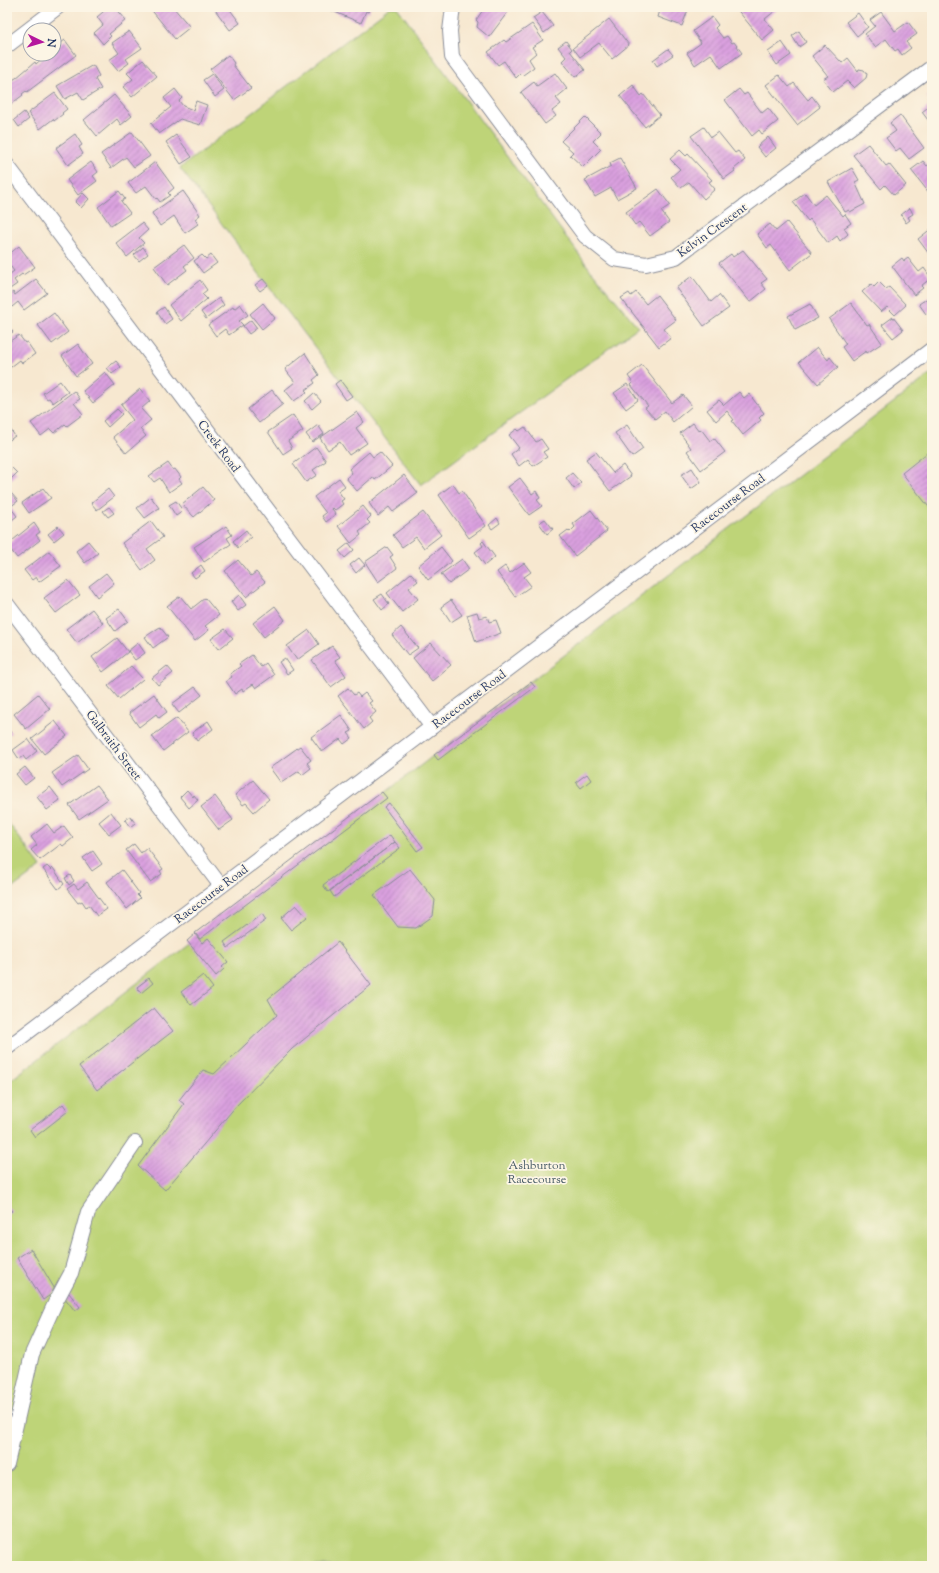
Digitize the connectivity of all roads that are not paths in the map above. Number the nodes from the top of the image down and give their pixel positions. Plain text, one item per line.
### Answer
1 (58, 7) edge
2 (453, 7) edge
3 (7, 46) edge
4 (932, 67) edge
5 (7, 165) edge
6 (930, 356) edge
7 (7, 604) edge
8 (432, 727) junction
9 (221, 886) junction
10 (7, 1048) edge
11 (135, 1143) dead end
12 (7, 1464) edge

1 - 3 street
2 - 4 street, Kelvin Crescent
5 - 8 street, Creek Road
6 - 8 street, Racecourse Road
7 - 9 street, Galbraith Street
8 - 9 street, Racecourse Road
9 - 10 street, Racecourse Road
11 - 12 street

